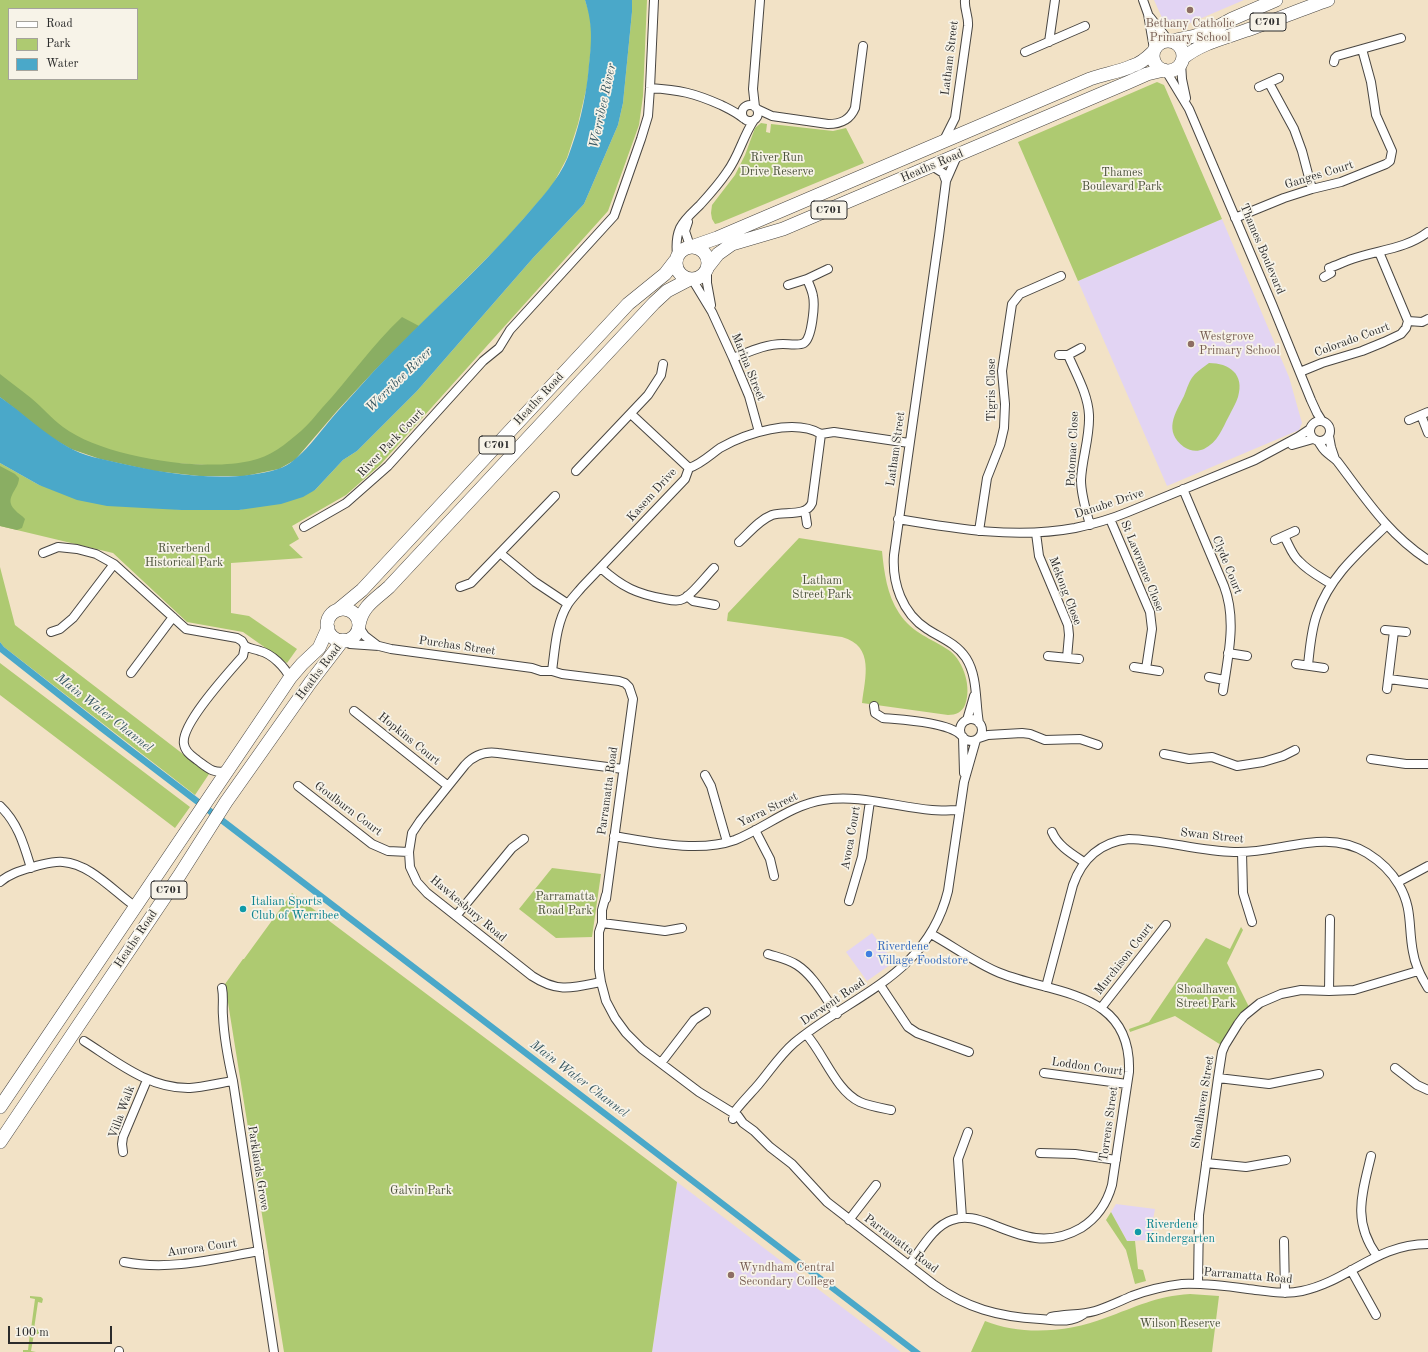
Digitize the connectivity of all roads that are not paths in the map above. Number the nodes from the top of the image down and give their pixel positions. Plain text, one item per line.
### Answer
1 (654, 0) edge
2 (760, 0) edge
3 (965, 0) edge
4 (1056, 0) edge
5 (1143, 0) edge
6 (1276, 0) edge
7 (1328, 0) edge
8 (1148, 14) junction
9 (1085, 26) dead end
10 (1401, 37) dead end
11 (1170, 41) junction
12 (1049, 42) junction
13 (863, 46) dead end
14 (1362, 49) junction
15 (1154, 51) junction
16 (1025, 52) dead end
17 (1337, 56) dead end
18 (1182, 61) junction
19 (1165, 71) junction
20 (1279, 78) dead end
21 (1269, 83) junction
22 (650, 88) junction
23 (1259, 88) dead end
24 (753, 89) junction
25 (745, 108) junction
26 (756, 108) junction
27 (730, 109) junction
28 (1189, 109) junction
29 (772, 116) junction
30 (955, 118) junction
31 (744, 119) junction
32 (755, 120) junction
33 (973, 130) junction
34 (744, 138) junction
35 (942, 142) junction
36 (957, 156) junction
37 (932, 166) junction
38 (946, 181) junction
39 (1312, 189) junction
40 (699, 206) junction
41 (1235, 218) junction
42 (1428, 232) edge
43 (692, 246) junction
44 (1379, 252) junction
45 (676, 258) junction
46 (707, 269) junction
47 (828, 269) dead end
48 (1061, 276) dead end
49 (1324, 277) dead end
50 (691, 279) junction
51 (807, 279) junction
52 (788, 286) dead end
53 (712, 312) junction
54 (1428, 319) edge
55 (1408, 322) junction
56 (1081, 348) dead end
57 (1059, 355) dead end
58 (1068, 355) junction
59 (733, 358) junction
60 (663, 364) dead end
61 (1300, 372) junction
62 (1311, 400) junction
63 (1424, 413) edge
64 (631, 414) junction
65 (1409, 420) dead end
66 (1322, 421) junction
67 (1310, 427) junction
68 (759, 432) junction
69 (1428, 433) edge
70 (821, 434) junction
71 (1329, 436) junction
72 (1316, 440) junction
73 (909, 443) junction
74 (1270, 452) junction
75 (1335, 459) junction
76 (689, 468) junction
77 (576, 471) dead end
78 (1182, 489) junction
79 (555, 496) dead end
80 (805, 511) junction
81 (898, 519) junction
82 (1110, 519) junction
83 (807, 524) dead end
84 (1090, 525) junction
85 (1386, 525) junction
86 (304, 527) dead end
87 (979, 531) junction
88 (1295, 531) dead end
89 (1036, 533) junction
90 (1284, 536) junction
91 (1275, 540) dead end
92 (739, 542) dead end
93 (43, 553) dead end
94 (500, 553) junction
95 (1428, 560) edge
96 (114, 564) junction
97 (601, 568) junction
98 (714, 568) dead end
99 (1331, 584) junction
100 (460, 587) dead end
101 (687, 596) junction
102 (568, 604) junction
103 (715, 605) dead end
104 (339, 609) junction
105 (173, 617) junction
106 (359, 626) junction
107 (328, 628) junction
108 (1385, 630) dead end
109 (1394, 631) junction
110 (51, 632) dead end
111 (1406, 632) dead end
112 (344, 640) junction
113 (245, 646) junction
114 (379, 646) junction
115 (1228, 653) junction
116 (1048, 656) dead end
117 (1247, 656) dead end
118 (1067, 658) junction
119 (1079, 659) dead end
120 (1296, 664) dead end
121 (1308, 665) junction
122 (1134, 667) dead end
123 (552, 668) junction
124 (1324, 668) dead end
125 (1146, 669) junction
126 (1159, 671) dead end
127 (131, 673) dead end
128 (290, 678) junction
129 (1209, 678) dead end
130 (1389, 679) junction
131 (1224, 680) junction
132 (1428, 684) edge
133 (975, 689) junction
134 (1387, 689) dead end
135 (632, 691) joint
136 (1223, 691) dead end
137 (874, 706) dead end
138 (354, 711) dead end
139 (966, 721) junction
140 (980, 724) junction
141 (942, 726) junction
142 (996, 735) junction
143 (962, 736) junction
144 (977, 739) junction
145 (1098, 745) dead end
146 (1294, 750) dead end
147 (1164, 754) dead end
148 (1371, 759) dead end
149 (1428, 764) edge
150 (623, 769) junction
151 (227, 771) junction
152 (706, 775) dead end
153 (964, 782) junction
154 (298, 786) dead end
155 (448, 786) junction
156 (870, 802) junction
157 (0, 806) edge
158 (959, 814) junction
159 (755, 830) junction
160 (1052, 832) dead end
161 (614, 836) junction
162 (524, 839) dead end
163 (727, 842) junction
164 (409, 852) junction
165 (1242, 852) junction
166 (1084, 862) junction
167 (1428, 866) edge
168 (31, 868) junction
169 (774, 876) dead end
170 (0, 882) edge
171 (1398, 882) junction
172 (849, 901) dead end
173 (137, 905) junction
174 (152, 915) junction
175 (456, 916) junction
176 (1330, 919) dead end
177 (1252, 922) dead end
178 (605, 923) junction
179 (1166, 925) dead end
180 (682, 928) dead end
181 (931, 934) junction
182 (768, 954) dead end
183 (1417, 968) junction
184 (601, 982) junction
185 (880, 985) junction
186 (1046, 987) junction
187 (222, 988) dead end
188 (1428, 988) edge
189 (1329, 991) junction
190 (1101, 1008) junction
191 (706, 1012) dead end
192 (837, 1014) junction
193 (806, 1034) junction
194 (84, 1041) dead end
195 (969, 1052) dead end
196 (661, 1063) junction
197 (1395, 1068) dead end
198 (1044, 1073) dead end
199 (1319, 1074) dead end
200 (1218, 1078) junction
201 (147, 1080) junction
202 (233, 1081) junction
203 (1127, 1084) junction
204 (1428, 1090) edge
205 (0, 1107) edge
206 (891, 1110) dead end
207 (735, 1116) junction
208 (968, 1132) dead end
209 (0, 1142) edge
210 (123, 1152) dead end
211 (1040, 1153) dead end
212 (1371, 1156) dead end
213 (1116, 1160) junction
214 (1286, 1160) dead end
215 (1206, 1164) junction
216 (876, 1186) dead end
217 (962, 1218) junction
218 (849, 1220) junction
219 (1284, 1241) dead end
220 (1428, 1244) edge
221 (259, 1251) junction
222 (1377, 1256) junction
223 (124, 1262) dead end
224 (909, 1265) junction
225 (1351, 1270) junction
226 (1198, 1284) junction
227 (1285, 1293) junction
228 (1376, 1314) dead end
229 (274, 1352) edge

1 - 22 street
2 - 24 street
3 - 30 street, Latham Street
4 - 12 street
5 - 8 street
6 - 11 main road, C701
7 - 18 main road, C701
8 - 11 street
8 - 15 street
9 - 12 street
10 - 14 street
11 - 15 main road, C701
11 - 18 main road
12 - 16 street
13 - 29 street
14 - 17 street
14 - 39 street, Ganges Court
15 - 19 main road
15 - 33 main road, Heaths Road / C701
18 - 19 main road, C701
18 - 28 street, Thames Boulevard
19 - 28 street, Thames Boulevard
19 - 36 main road, Heaths Road / C701
20 - 21 street
21 - 23 street
21 - 39 street
22 - 27 street
22 - 86 street, River Park Court
24 - 25 street
24 - 26 street
25 - 26 street
25 - 27 street
25 - 31 street
26 - 29 street
26 - 32 street
27 - 31 street
28 - 41 street, Thames Boulevard
29 - 32 street
30 - 33 street
30 - 35 street, Latham Street
31 - 32 street
31 - 34 street
32 - 34 street
33 - 35 main road, Heaths Road / C701
34 - 40 street
35 - 43 main road, Heaths Road / C701
36 - 37 main road, Heaths Road / C701
36 - 38 street, Latham Street
37 - 38 street
37 - 46 main road, Heaths Road / C701
38 - 73 street, Latham Street
39 - 41 street, Ganges Court
40 - 43 street
40 - 45 street
41 - 61 street, Thames Boulevard
42 - 44 street
43 - 45 main road, C701
43 - 46 main road
44 - 49 street
44 - 55 street
45 - 50 main road
45 - 104 main road, Heaths Road / C701
46 - 50 main road, C701
46 - 53 street, Marina Street
47 - 51 street
48 - 87 street, Tigris Close
50 - 53 street, Marina Street
50 - 106 main road, Heaths Road / C701
51 - 52 street
51 - 59 street
53 - 59 street, Marina Street
54 - 55 street
55 - 61 street, Colorado Court
56 - 58 street
57 - 58 street
58 - 84 street, Potomac Close
59 - 68 street, Marina Street
60 - 64 street
61 - 62 street, Thames Boulevard
62 - 66 street, Thames Boulevard
62 - 67 street, Thames Boulevard
63 - 65 street
63 - 69 street
64 - 76 street
64 - 77 street
66 - 67 street
66 - 71 street
67 - 72 street
67 - 74 street, Danube Drive
68 - 70 street, Kasem Drive
68 - 76 street, Kasem Drive
70 - 73 street, Kasem Drive
70 - 80 street
71 - 72 street
71 - 75 street
72 - 74 street, Danube Drive
72 - 75 street
73 - 81 street, Latham Street
74 - 78 street, Danube Drive
75 - 85 street
76 - 97 street, Kasem Drive
78 - 82 street, Danube Drive
78 - 115 street, Clyde Court
79 - 94 street
80 - 83 street
80 - 92 street
81 - 87 street, Danube Drive
81 - 133 street, Latham Street
82 - 84 street, Danube Drive
82 - 125 street, St Lawrence Close
84 - 89 street, Danube Drive
85 - 95 street
85 - 99 street
87 - 89 street, Danube Drive
88 - 90 street
89 - 118 street, Mekong Close
90 - 91 street
90 - 99 street
93 - 96 street
94 - 100 street
94 - 102 street
96 - 105 street
96 - 110 street
97 - 101 street
97 - 102 street, Kasem Drive
98 - 101 street
99 - 121 street
101 - 103 street
102 - 123 street, Kasem Drive
104 - 106 main road
104 - 107 main road, C701
105 - 113 street
105 - 127 street
106 - 112 main road, C701
106 - 114 street, Purchas Street
107 - 112 main road
107 - 128 main road, Heaths Road / C701
108 - 109 street
109 - 111 street
109 - 130 street
112 - 114 street, Purchas Street
112 - 174 main road, Heaths Road / C701
113 - 128 street
113 - 151 street
114 - 123 street, Purchas Street
115 - 117 street
115 - 131 street, Clyde Court
116 - 118 street
118 - 119 street
120 - 121 street
121 - 124 street
122 - 125 street
123 - 135 street, Purchas Street
125 - 126 street
128 - 151 main road, Heaths Road / C701
129 - 131 street
130 - 132 street
130 - 134 street
131 - 136 street, Clyde Court
133 - 139 street, Latham Street
133 - 140 street, Latham Street
135 - 150 street, Parramatta Road
137 - 141 street
138 - 155 street, Hopkins Court
139 - 140 street
139 - 141 street
139 - 143 street
140 - 142 street
140 - 144 street
141 - 143 street
142 - 144 street
142 - 145 street
143 - 144 street
143 - 153 street, Derwent Road
144 - 153 street, Derwent Road
146 - 147 street
148 - 149 street
150 - 155 street, Hawkesbury Road
150 - 161 street, Parramatta Road
151 - 173 main road, Heaths Road / C701
152 - 163 street
153 - 158 street, Derwent Road
154 - 164 street, Goulburn Court
155 - 164 street, Hawkesbury Road
156 - 158 street, Yarra Street
156 - 159 street, Yarra Street
156 - 172 street, Avoca Court
157 - 168 street
158 - 181 street, Derwent Road
159 - 163 street, Yarra Street
159 - 169 street
160 - 166 street
161 - 163 street, Yarra Street
161 - 178 street, Parramatta Road
162 - 175 street
164 - 175 street, Hawkesbury Road
165 - 166 street, Swan Street
165 - 171 street, Swan Street
165 - 177 street
166 - 186 street, Swan Street
167 - 171 street
168 - 170 street
168 - 173 street
171 - 183 street, Swan Street
173 - 174 main road
173 - 205 main road, Heaths Road / C701
174 - 209 main road, Heaths Road / C701
175 - 184 street, Hawkesbury Road
176 - 189 street
178 - 180 street
178 - 184 street, Parramatta Road
179 - 190 street, Murchison Court
181 - 185 street, Derwent Road
181 - 186 street, Torrens Street
182 - 192 street
183 - 188 street, Swan Street
183 - 189 street, Shoalhaven Street
184 - 196 street, Parramatta Road
185 - 192 street, Derwent Road
185 - 195 street
186 - 190 street, Torrens Street
187 - 202 street, Parklands Grove
189 - 200 street, Shoalhaven Street
190 - 203 street, Torrens Street
191 - 196 street
192 - 193 street, Derwent Road
193 - 206 street
193 - 207 street, Derwent Road
194 - 201 street
196 - 207 street, Parramatta Road
197 - 204 street
198 - 203 street, Loddon Court
199 - 200 street
200 - 215 street, Shoalhaven Street
201 - 202 street
201 - 210 street, Villa Walk
202 - 221 street, Parklands Grove
203 - 213 street, Torrens Street
207 - 218 street, Parramatta Road
208 - 217 street
211 - 213 street
212 - 222 street
213 - 217 street, Torrens Street
214 - 215 street
215 - 226 street, Shoalhaven Street
216 - 218 street
217 - 224 street, Torrens Street
218 - 224 street, Parramatta Road
219 - 227 street
220 - 222 street, Parramatta Road
221 - 223 street, Aurora Court
221 - 229 street, Parklands Grove
222 - 225 street, Parramatta Road
224 - 226 street, Parramatta Road
225 - 227 street, Parramatta Road
225 - 228 street
226 - 227 street, Parramatta Road

